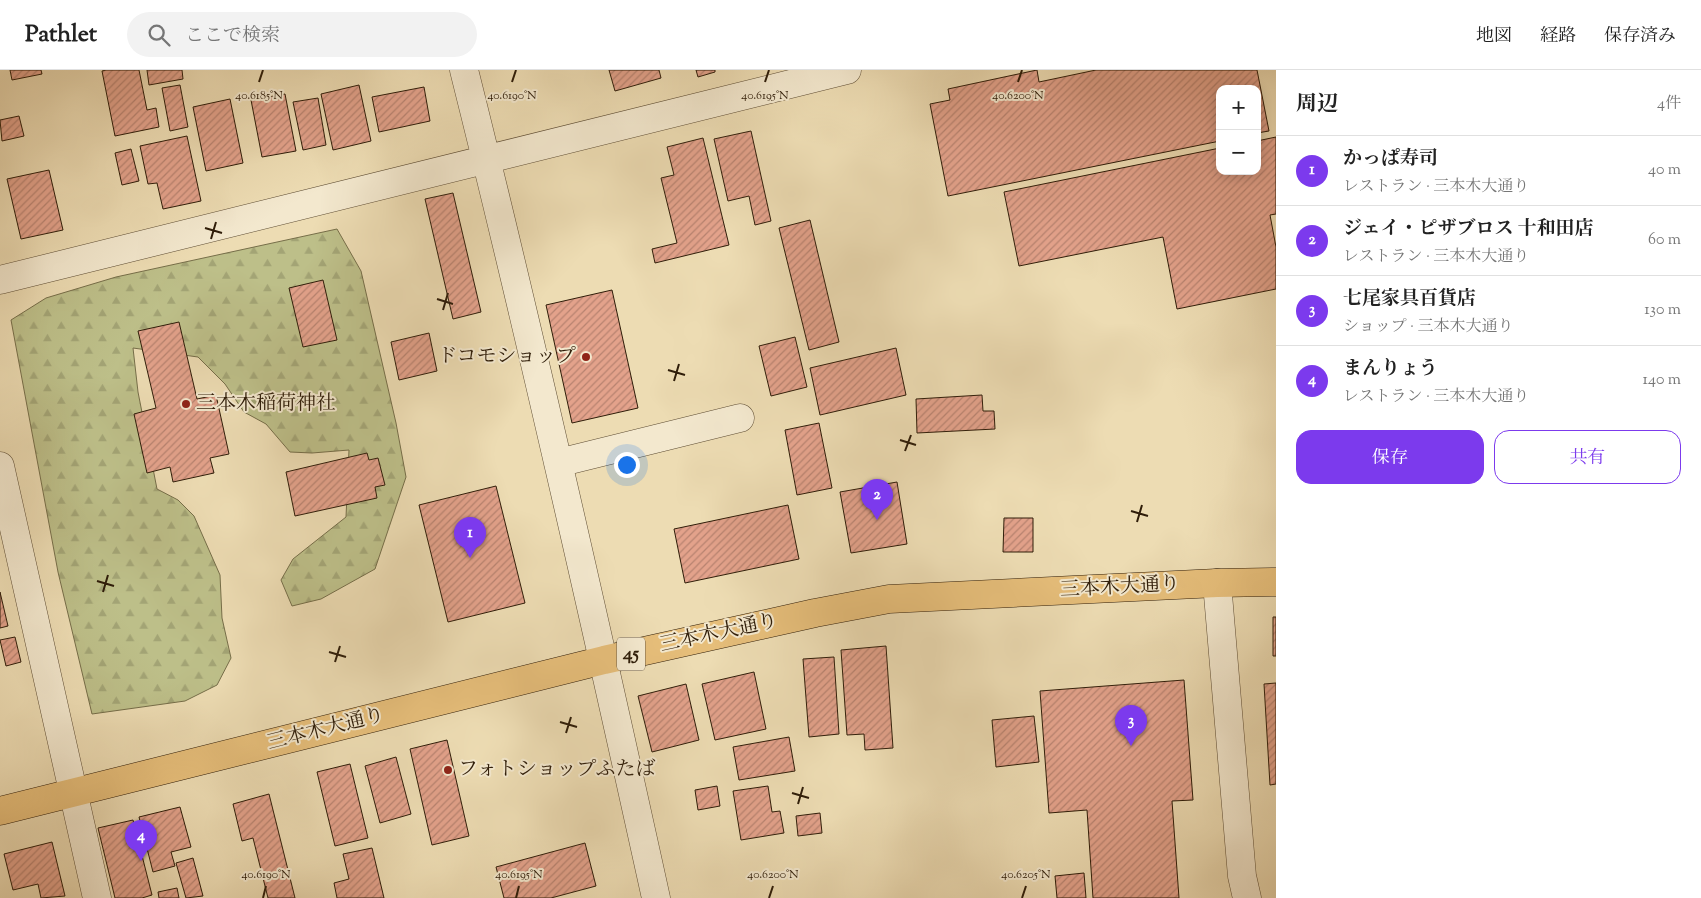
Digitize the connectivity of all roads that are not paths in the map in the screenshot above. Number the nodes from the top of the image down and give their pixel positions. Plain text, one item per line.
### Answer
1 (464, 70) edge
2 (847, 70) edge
3 (486, 159) junction
4 (0, 280) edge
5 (740, 418) dead end
6 (558, 463) junction
7 (0, 466) edge
8 (8, 536) edge
9 (1276, 582) edge
10 (1217, 583) junction
11 (604, 660) junction
12 (73, 794) junction
13 (0, 811) edge
14 (96, 898) edge
15 (656, 898) edge
16 (1247, 898) edge

1 - 3 street
2 - 3 street
3 - 4 street
3 - 6 street
5 - 6 street
6 - 11 street
7 - 8 street
8 - 12 street
9 - 10 main road, 三本木大通り / 45
10 - 11 main road, 三本木大通り / 45
10 - 16 street
11 - 12 main road, 三本木大通り / 45
11 - 15 street
12 - 13 main road, 三本木大通り / 45
12 - 14 street

